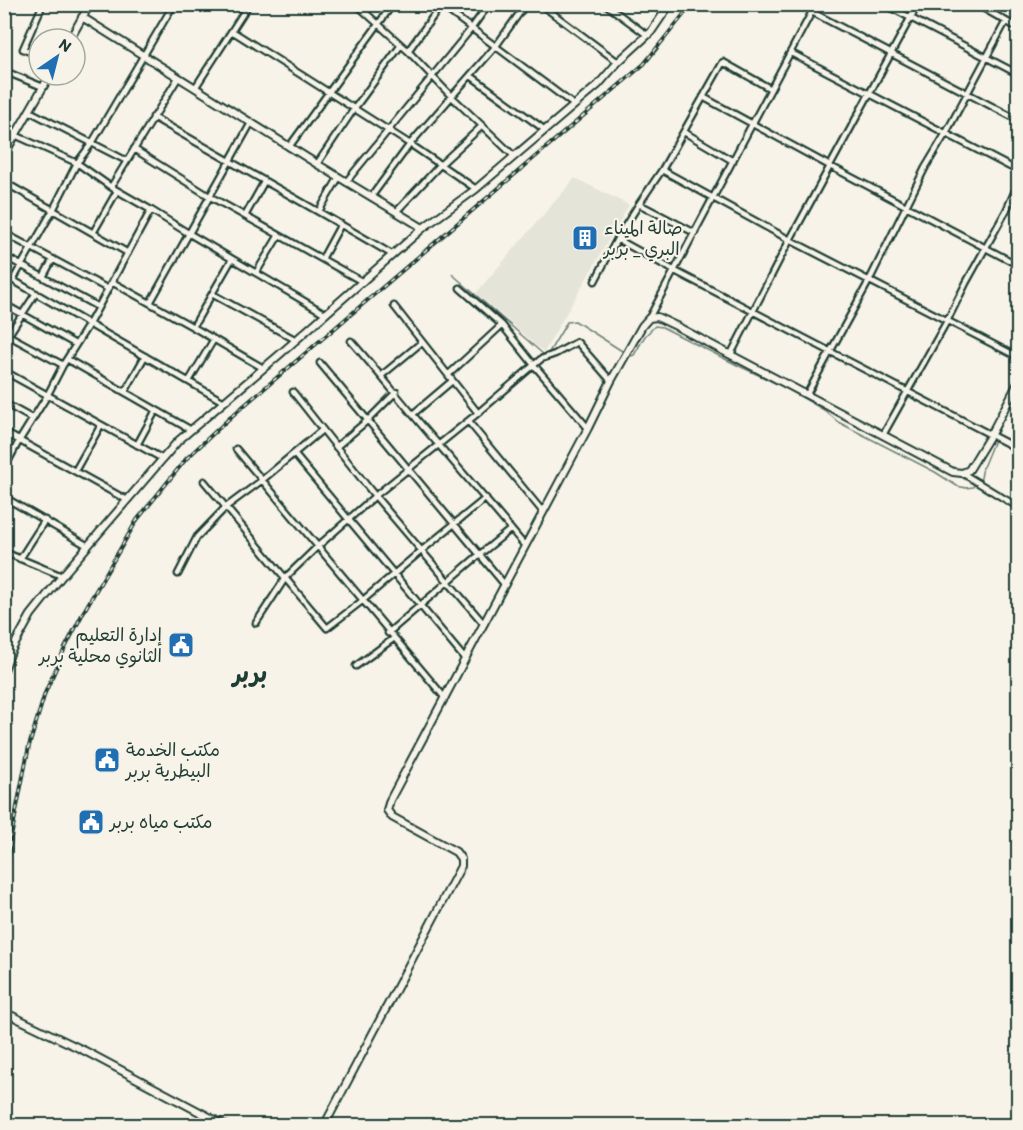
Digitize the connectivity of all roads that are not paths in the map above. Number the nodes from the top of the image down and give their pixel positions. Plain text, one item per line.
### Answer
1 (43, 4) edge
2 (174, 4) edge
3 (249, 4) edge
4 (356, 4) edge
5 (393, 4) edge
6 (489, 4) edge
7 (526, 4) edge
8 (540, 4) edge
9 (604, 4) edge
10 (670, 4) edge
11 (816, 4) edge
12 (884, 4) edge
13 (918, 4) edge
14 (976, 4) edge
15 (89, 5) edge
16 (441, 5) edge
17 (812, 12) junction
18 (82, 18) junction
19 (910, 19) junction
20 (1006, 21) junction
21 (377, 25) junction
22 (33, 27) edge
23 (77, 27) edge
24 (1018, 28) edge
25 (471, 29) junction
26 (232, 31) junction
27 (647, 35) junction
28 (401, 45) junction
29 (496, 46) junction
30 (408, 51) junction
31 (790, 53) junction
32 (891, 55) junction
33 (143, 56) junction
34 (987, 58) junction
35 (618, 62) junction
36 (4, 71) edge
37 (1018, 74) edge
38 (432, 76) junction
39 (471, 76) junction
40 (178, 78) junction
41 (27, 80) edge
42 (43, 87) edge
43 (195, 88) junction
44 (771, 89) junction
45 (328, 92) junction
46 (967, 93) junction
47 (869, 94) junction
48 (452, 97) junction
49 (703, 97) junction
50 (574, 105) junction
51 (354, 110) junction
52 (29, 111) junction
53 (153, 117) junction
54 (1018, 120) edge
55 (251, 123) junction
56 (753, 124) junction
57 (482, 126) junction
58 (545, 130) junction
59 (388, 131) junction
60 (684, 132) junction
61 (945, 133) junction
62 (15, 135) junction
63 (92, 143) junction
64 (410, 144) junction
65 (290, 147) junction
66 (134, 149) junction
67 (4, 155) edge
68 (514, 156) junction
69 (127, 160) junction
70 (733, 161) junction
71 (229, 162) junction
72 (76, 164) junction
73 (316, 164) junction
74 (440, 165) junction
75 (830, 166) junction
76 (662, 170) junction
77 (1018, 171) edge
78 (339, 177) junction
79 (4, 182) edge
80 (264, 182) junction
81 (346, 182) junction
82 (1018, 184) edge
83 (111, 187) junction
84 (476, 189) junction
85 (117, 191) junction
86 (209, 196) junction
87 (371, 197) junction
88 (714, 198) junction
89 (639, 204) junction
90 (905, 206) junction
91 (53, 210) junction
92 (152, 210) junction
93 (319, 211) junction
94 (396, 212) junction
95 (245, 216) junction
96 (341, 224) junction
97 (423, 228) junction
98 (4, 233) edge
99 (93, 233) junction
100 (188, 233) junction
101 (695, 233) junction
102 (279, 235) junction
103 (617, 239) junction
104 (790, 240) junction
105 (31, 247) junction
106 (986, 248) junction
107 (128, 253) junction
108 (393, 255) junction
109 (4, 256) edge
110 (53, 259) junction
111 (232, 259) junction
112 (322, 259) junction
113 (21, 265) junction
114 (1018, 265) edge
115 (675, 271) junction
116 (256, 273) junction
117 (4, 275) edge
118 (43, 277) junction
119 (13, 280) junction
120 (869, 280) junction
121 (595, 281) dead end
122 (112, 282) junction
123 (363, 282) junction
124 (460, 288) dead end
125 (108, 289) junction
126 (36, 293) junction
127 (212, 294) junction
128 (150, 303) junction
129 (4, 304) edge
130 (394, 306) dead end
131 (98, 307) junction
132 (753, 312) junction
133 (326, 314) junction
134 (22, 315) junction
135 (649, 318) junction
136 (947, 321) junction
137 (89, 324) junction
138 (502, 325) junction
139 (193, 327) junction
140 (7, 334) edge
141 (214, 339) junction
142 (296, 340) junction
143 (351, 341) dead end
144 (4, 342) edge
145 (422, 342) junction
146 (75, 344) junction
147 (829, 351) junction
148 (730, 354) junction
149 (145, 356) junction
150 (1018, 357) edge
151 (67, 359) junction
152 (320, 363) dead end
153 (63, 365) junction
154 (534, 365) junction
155 (263, 368) junction
156 (4, 371) edge
157 (448, 375) junction
158 (381, 376) junction
159 (189, 381) junction
160 (452, 381) junction
161 (611, 381) junction
162 (1018, 383) edge
163 (906, 391) junction
164 (124, 392) junction
165 (396, 392) junction
166 (292, 393) dead end
167 (807, 394) junction
168 (47, 396) junction
169 (224, 402) junction
170 (4, 403) edge
171 (156, 410) junction
172 (478, 413) junction
173 (413, 414) junction
174 (33, 419) junction
175 (368, 420) junction
176 (468, 421) junction
177 (101, 425) junction
178 (588, 428) junction
179 (191, 430) junction
180 (322, 430) junction
181 (4, 432) edge
182 (991, 434) junction
183 (883, 435) junction
184 (19, 441) junction
185 (137, 445) junction
186 (438, 445) junction
187 (336, 447) junction
188 (236, 449) dead end
189 (1018, 450) edge
190 (294, 453) junction
191 (163, 459) junction
192 (4, 469) edge
193 (409, 469) junction
194 (75, 471) junction
195 (962, 473) junction
196 (261, 481) junction
197 (204, 482) dead end
198 (375, 496) junction
199 (4, 497) edge
200 (486, 498) junction
201 (127, 500) junction
202 (226, 507) junction
203 (1018, 507) edge
204 (543, 512) junction
205 (45, 520) junction
206 (348, 520) junction
207 (454, 524) junction
208 (511, 529) junction
209 (88, 546) junction
210 (525, 546) junction
211 (317, 547) junction
212 (421, 551) junction
213 (4, 552) edge
214 (479, 555) junction
215 (20, 559) junction
216 (178, 574) dead end
217 (394, 574) junction
218 (62, 576) junction
219 (286, 577) junction
220 (448, 582) junction
221 (505, 585) junction
222 (362, 601) junction
223 (421, 605) junction
224 (256, 623) dead end
225 (484, 624) junction
226 (388, 633) junction
227 (393, 639) junction
228 (465, 659) junction
229 (356, 666) dead end
230 (4, 670) edge
231 (444, 698) junction
232 (4, 1012) edge
233 (226, 1125) edge
234 (324, 1125) edge

1 - 22 street
2 - 33 street
3 - 26 street
4 - 21 street
5 - 21 street
6 - 25 street
7 - 29 street
8 - 35 street
9 - 27 street
10 - 27 street
11 - 17 street
12 - 19 street
13 - 19 street
14 - 20 street
15 - 18 street
16 - 25 street
16 - 30 street
17 - 31 street
17 - 32 street
18 - 23 street
18 - 33 street
19 - 32 street
19 - 34 street
20 - 24 street
20 - 34 street
21 - 28 street
21 - 45 street
25 - 29 street
25 - 38 street
26 - 43 street
26 - 45 street
27 - 35 street
28 - 30 street
28 - 51 street
29 - 39 street
29 - 50 street
30 - 38 street
31 - 44 street
31 - 47 street
32 - 46 street
32 - 47 street
33 - 40 street
33 - 63 street
34 - 37 street
34 - 46 street
35 - 50 street
36 - 41 street
38 - 48 street
38 - 59 street
39 - 48 street
39 - 58 street
40 - 43 street
40 - 53 street
42 - 52 street
43 - 55 street
44 - 49 street
44 - 56 street
45 - 51 street
45 - 65 street
46 - 54 street
46 - 61 street
47 - 61 street
47 - 75 street
48 - 57 street
48 - 64 street
49 - 56 street
49 - 60 street
50 - 58 street
51 - 59 street
51 - 73 street
52 - 62 street
52 - 63 street
53 - 66 street
53 - 71 street
55 - 65 street
55 - 71 street
56 - 70 street
56 - 75 street
57 - 68 street
57 - 74 street
58 - 68 street
59 - 64 street
59 - 81 street
60 - 70 street
60 - 76 street
61 - 77 street
61 - 90 street
62 - 67 street
62 - 72 street
63 - 69 street
63 - 72 street
64 - 74 street
64 - 87 street
65 - 73 street
66 - 69 street
66 - 86 street
68 - 84 street
69 - 83 street
70 - 88 street
71 - 80 street
71 - 86 street
72 - 83 street
72 - 91 street
73 - 78 street
74 - 84 street
74 - 94 street
75 - 90 street
75 - 104 street
76 - 88 street
76 - 89 street
78 - 81 street
78 - 93 street
79 - 91 street
80 - 93 street
80 - 95 street
81 - 87 street
82 - 106 street
83 - 85 street
84 - 97 street
85 - 92 street
85 - 99 street
86 - 95 street
86 - 100 street
87 - 94 street
88 - 101 street
88 - 104 street
89 - 101 street
89 - 103 street
90 - 106 street
90 - 120 street
91 - 99 street
91 - 105 street
92 - 100 street
92 - 107 street
93 - 96 street
94 - 97 street
95 - 102 street
96 - 108 street
96 - 112 street
97 - 108 street
98 - 105 street
99 - 107 street
100 - 111 street
100 - 128 street
101 - 115 street
102 - 112 street
102 - 116 street
103 - 115 street
103 - 121 street
104 - 120 street
104 - 132 street
105 - 110 street
105 - 113 street
106 - 114 street
106 - 136 street
107 - 122 street
108 - 123 street
109 - 113 street
110 - 118 street
110 - 125 street
111 - 116 street
111 - 127 street
112 - 123 street
113 - 118 street
113 - 119 street
115 - 132 street
115 - 135 street
116 - 133 street
117 - 119 street
118 - 131 street
119 - 126 street
120 - 136 street
120 - 147 street
122 - 125 street
122 - 128 street
123 - 133 street
124 - 138 street
125 - 131 street
126 - 134 street
126 - 137 street
127 - 139 street
127 - 142 street
128 - 139 street
129 - 134 street
130 - 145 street
131 - 137 street
132 - 147 street
132 - 148 street
133 - 142 street
134 - 140 street
134 - 146 street
135 - 148 street
135 - 161 street
136 - 150 street
136 - 163 street
137 - 146 street
137 - 149 street
138 - 154 street
138 - 157 street
139 - 141 street
140 - 144 street
140 - 153 street
141 - 155 street
141 - 159 street
142 - 155 street
143 - 158 street
145 - 157 street
145 - 158 street
146 - 151 street
147 - 163 street
147 - 167 street
148 - 167 street
149 - 159 street
149 - 164 street
151 - 153 street
151 - 164 street
152 - 175 street
153 - 168 street
154 - 161 street
154 - 172 street
154 - 178 street
155 - 169 street
156 - 168 street
157 - 160 street
158 - 165 street
159 - 169 street
160 - 172 street
160 - 173 street
161 - 178 street
162 - 182 street
163 - 182 street
163 - 183 street
164 - 171 street
165 - 173 street
165 - 175 street
166 - 180 street
167 - 183 street
168 - 174 street
168 - 177 street
169 - 179 street
170 - 174 street
171 - 179 street
171 - 185 street
172 - 176 street
173 - 186 street
174 - 184 street
175 - 187 street
175 - 193 street
176 - 186 street
176 - 204 street
177 - 185 street
177 - 194 street
178 - 204 street
179 - 191 street
180 - 187 street
180 - 190 street
181 - 184 street
182 - 189 street
182 - 195 street
183 - 195 street
184 - 192 street
184 - 194 street
185 - 191 street
186 - 193 street
186 - 200 street
187 - 198 street
188 - 196 street
190 - 196 street
190 - 206 street
191 - 201 street
193 - 198 street
193 - 207 street
194 - 201 street
195 - 203 street
196 - 202 street
196 - 211 street
197 - 202 street
198 - 206 street
198 - 212 street
199 - 205 street
200 - 207 street
200 - 208 street
201 - 209 street
202 - 216 street
202 - 219 street
204 - 210 street
205 - 209 street
205 - 215 street
206 - 211 street
206 - 217 street
207 - 212 street
207 - 214 street
208 - 210 street
208 - 214 street
209 - 218 street
210 - 221 street
211 - 219 street
211 - 222 street
212 - 217 street
212 - 220 street
213 - 215 street
214 - 220 street
214 - 221 street
215 - 218 street
217 - 222 street
217 - 223 street
218 - 230 street
219 - 222 street
219 - 224 street
220 - 223 street
220 - 225 street
221 - 225 street
222 - 226 street
223 - 226 street
223 - 228 street
225 - 228 street
226 - 227 street
227 - 229 street
227 - 231 street
228 - 231 street
231 - 234 street
232 - 233 street

